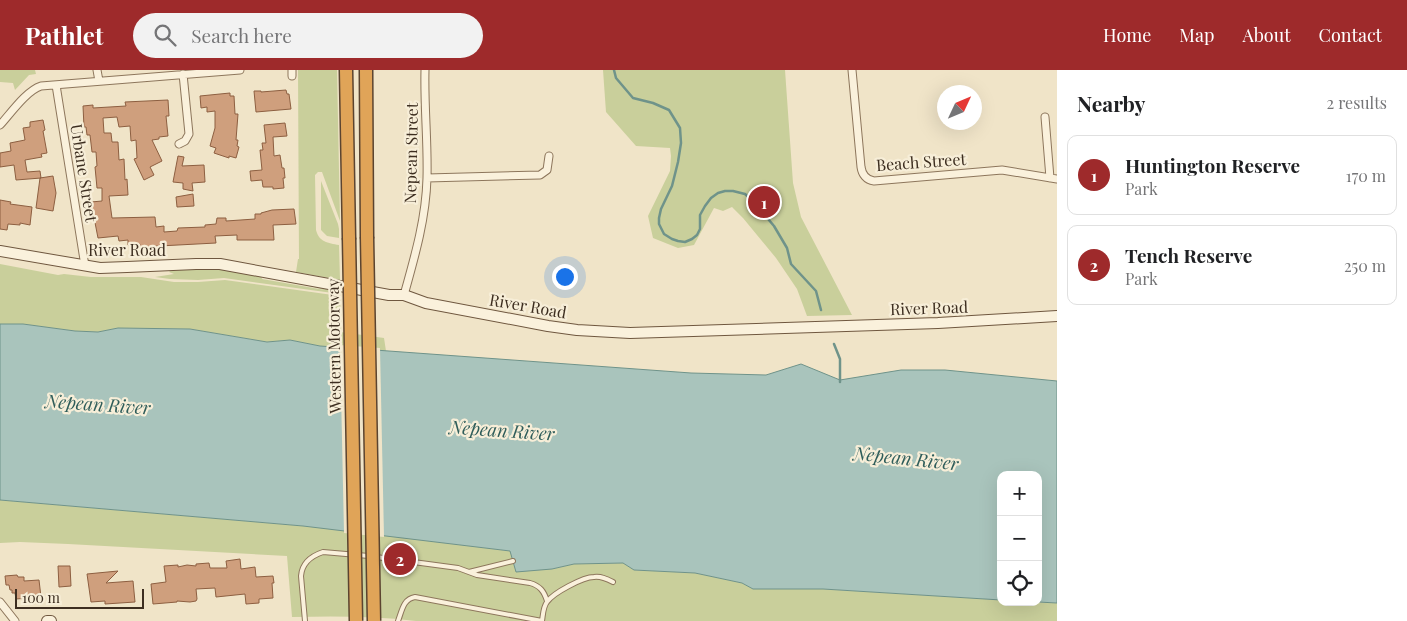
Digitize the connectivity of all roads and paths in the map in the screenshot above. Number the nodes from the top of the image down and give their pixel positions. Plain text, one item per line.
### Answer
1 (97, 70) edge
2 (240, 70) edge
3 (346, 70) edge
4 (366, 70) edge
5 (426, 70) edge
6 (852, 70) edge
7 (183, 74) junction
8 (99, 81) junction
9 (56, 85) junction
10 (1045, 117) dead end
11 (0, 125) edge
12 (179, 144) dead end
13 (549, 156) dead end
14 (427, 178) junction
15 (1054, 179) edge
16 (0, 251) edge
17 (85, 266) junction
18 (404, 295) junction
19 (1057, 316) edge
20 (513, 561) dead end
21 (468, 572) junction
22 (613, 582) dead end
23 (547, 601) junction
24 (0, 602) edge
25 (15, 621) edge
26 (305, 621) edge
27 (356, 621) edge
28 (374, 621) edge
29 (398, 621) edge
30 (542, 621) edge

1 - 8 street
2 - 7 street
3 - 27 highway, Western Motorway, bridge
4 - 28 highway, bridge
5 - 14 street, Nepean Street
6 - 15 street, Beach Street
7 - 8 street
7 - 12 street
8 - 9 street
9 - 11 street
9 - 17 street, Urbane Street
10 - 15 street
13 - 14 street
14 - 18 street, Nepean Street
16 - 17 street, River Road
17 - 18 street, River Road
18 - 19 street, River Road
20 - 21 lane
21 - 23 lane
21 - 26 lane
22 - 23 lane
23 - 30 lane
24 - 25 street
29 - 30 lane

